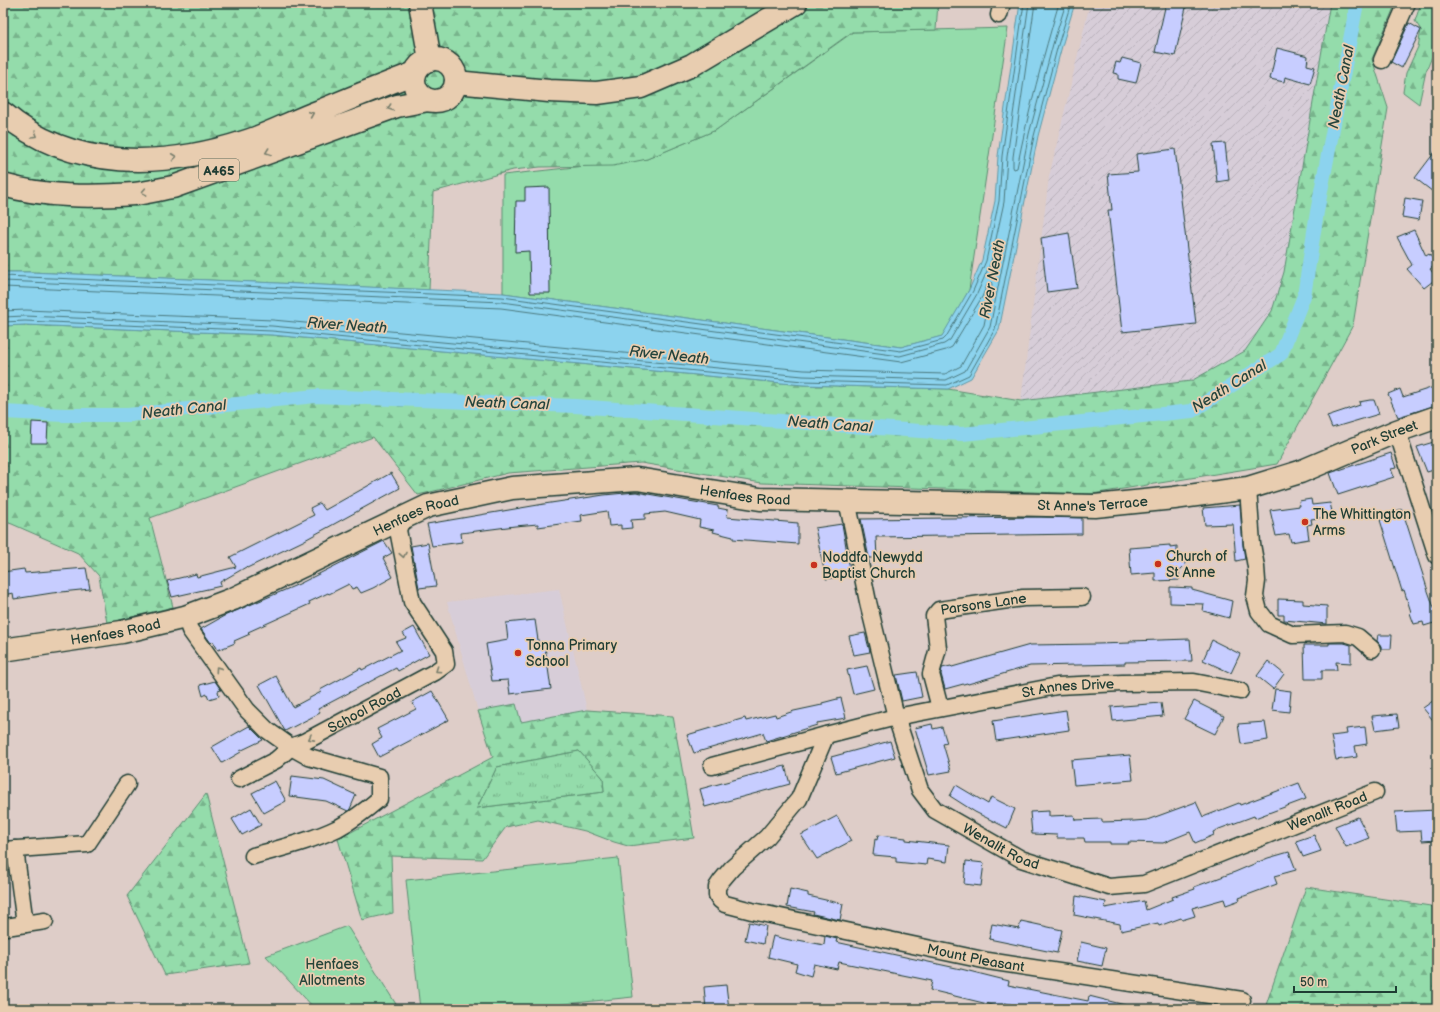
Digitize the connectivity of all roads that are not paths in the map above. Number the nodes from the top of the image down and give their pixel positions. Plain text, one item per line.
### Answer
1 (420, 3) edge
2 (796, 3) edge
3 (1407, 3) edge
4 (1382, 60) dead end
5 (422, 66) junction
6 (456, 82) junction
7 (428, 100) junction
8 (3, 113) edge
9 (3, 185) edge
10 (1437, 417) edge
11 (1397, 431) junction
12 (1333, 458) joint
13 (1248, 488) junction
14 (847, 500) junction
15 (402, 517) junction
16 (1437, 556) edge
17 (1082, 597) dead end
18 (185, 617) junction
19 (1372, 649) dead end
20 (3, 650) edge
21 (1240, 691) dead end
22 (940, 708) junction
23 (896, 717) junction
24 (826, 735) junction
25 (291, 747) junction
26 (712, 766) dead end
27 (239, 779) dead end
28 (126, 784) dead end
29 (1375, 792) dead end
30 (9, 850) edge
31 (253, 856) dead end
32 (45, 921) dead end
33 (25, 924) junction
34 (6, 927) dead end
35 (1242, 1000) dead end

1 - 5 main road
2 - 6 main road
3 - 4 street
5 - 6 main road
5 - 7 main road
8 -> 5 main road, A465
6 - 7 main road
7 -> 9 main road, A465
10 - 11 main road, Park Street
11 - 12 main road, Park Street
11 - 16 street
12 - 13 main road, St Anne's Terrace
13 - 14 main road, St Anne's Terrace
13 - 19 street
14 - 15 main road, Henfaes Road
14 - 23 street, Wenallt Road
15 - 18 main road, Henfaes Road
15 -> 25 street, School Road
17 - 22 street, Parsons Lane
18 - 20 main road, Henfaes Road
25 -> 18 street
21 - 22 street, St Annes Drive
22 - 23 street, St Annes Drive
23 - 24 street, St Annes Drive
23 - 29 street, Wenallt Road
24 - 26 street, St Annes Drive
24 - 35 street, Mount Pleasant
25 - 27 street
25 - 31 street
28 - 30 street
30 - 33 street
32 - 33 street
33 - 34 street

